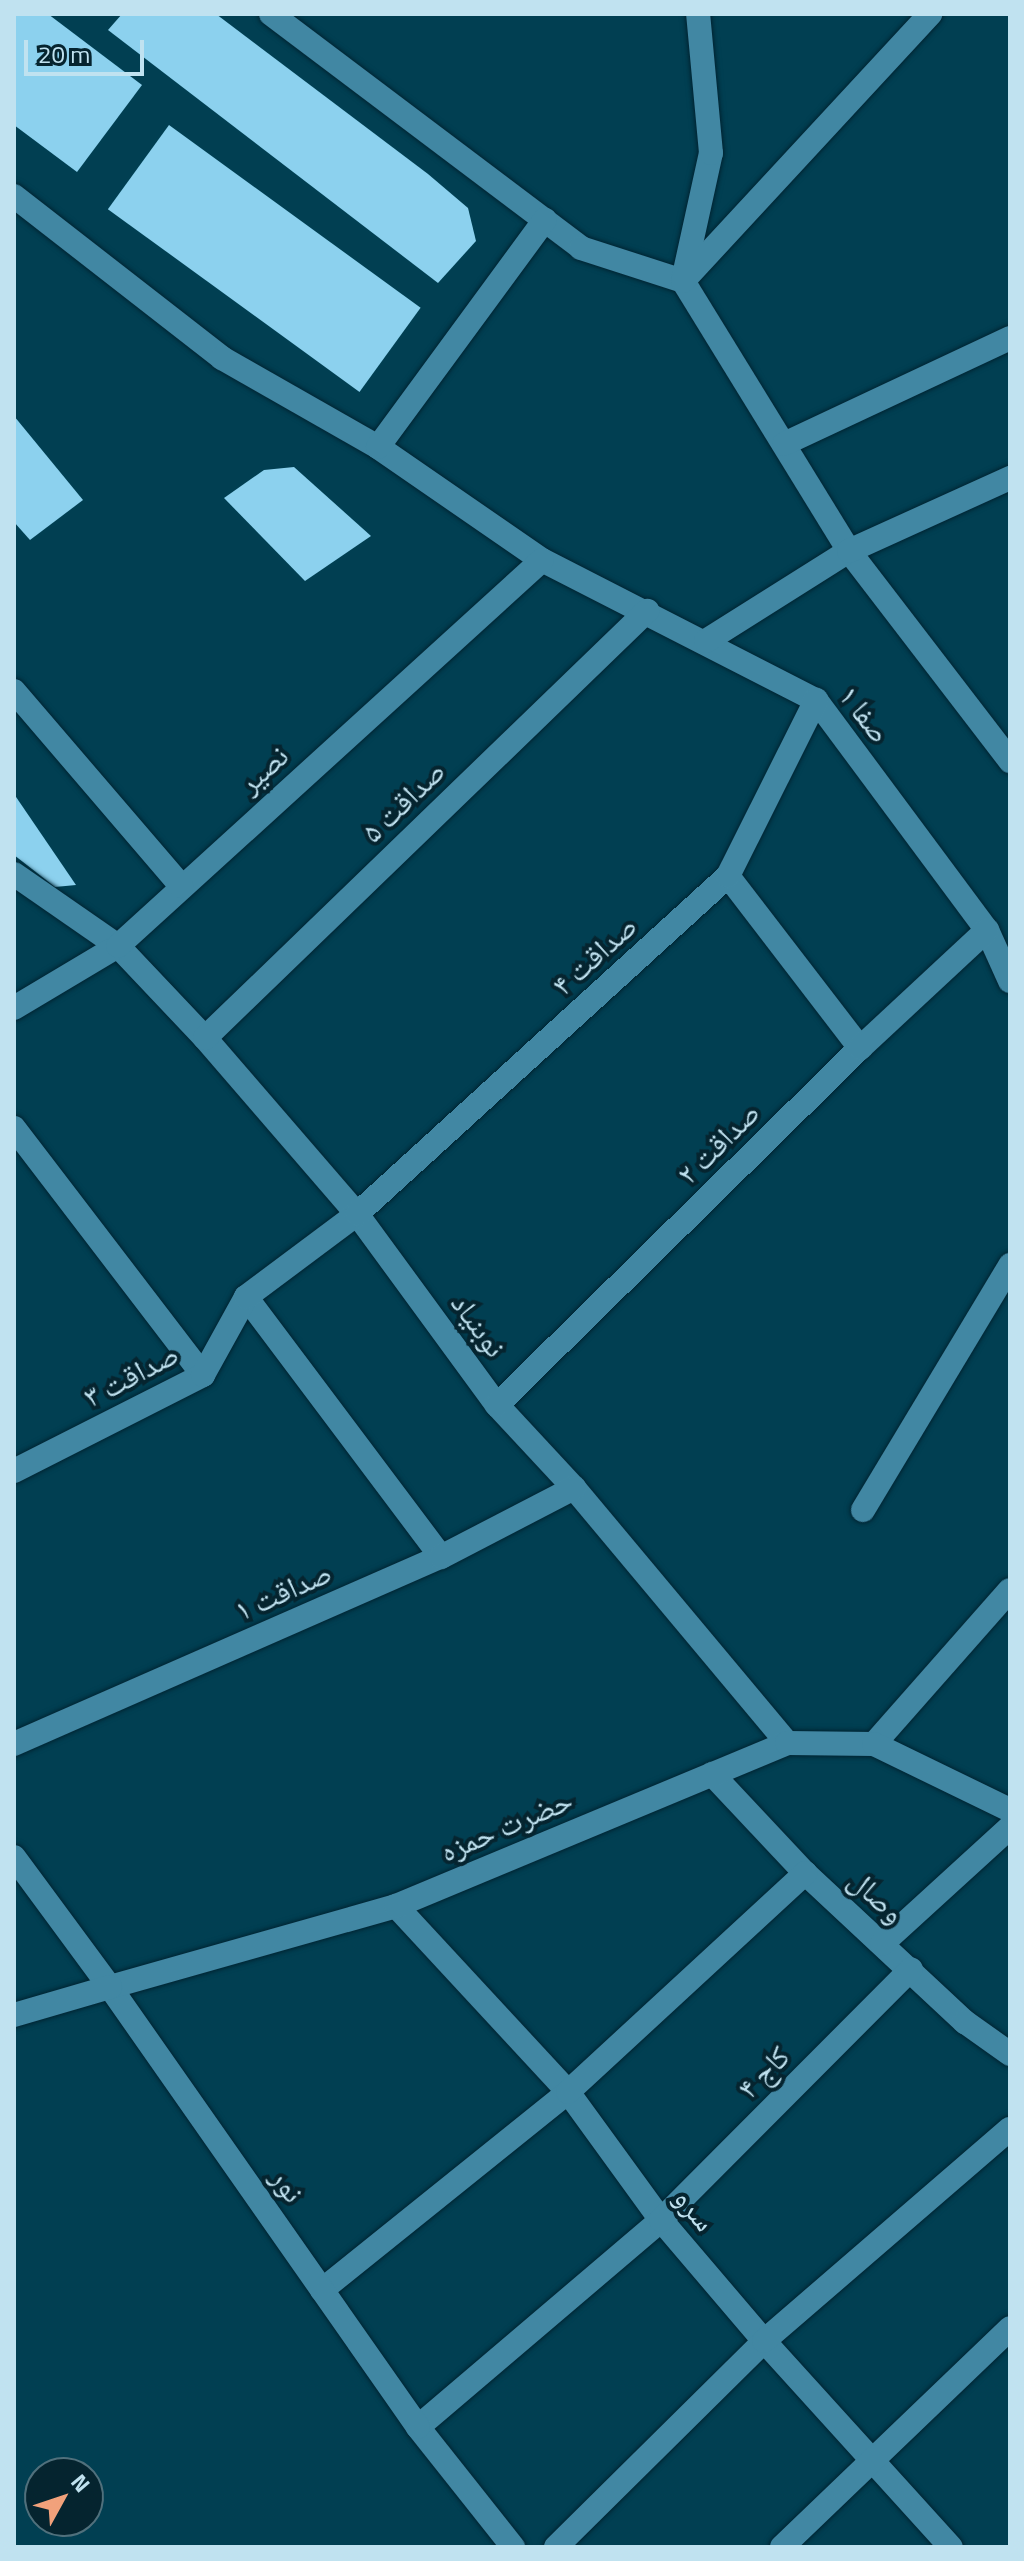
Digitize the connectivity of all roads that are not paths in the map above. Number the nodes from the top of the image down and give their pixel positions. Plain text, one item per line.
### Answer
1 (271, 14) edge
2 (698, 14) edge
3 (930, 14) edge
4 (14, 196) edge
5 (545, 220) junction
6 (683, 281) junction
7 (1010, 338) edge
8 (784, 444) junction
9 (378, 447) junction
10 (1010, 478) edge
11 (849, 551) junction
12 (542, 560) junction
13 (647, 611) junction
14 (706, 641) junction
15 (14, 691) edge
16 (816, 700) junction
17 (1010, 761) edge
18 (14, 874) edge
19 (728, 876) junction
20 (181, 886) junction
21 (987, 930) junction
22 (118, 946) junction
23 (1010, 981) edge
24 (14, 1008) edge
25 (205, 1038) junction
26 (860, 1048) junction
27 (14, 1128) edge
28 (357, 1214) junction
29 (1010, 1265) edge
30 (246, 1297) junction
31 (203, 1375) junction
32 (497, 1405) junction
33 (14, 1471) edge
34 (574, 1488) junction
35 (863, 1510) dead end
36 (441, 1557) junction
37 (1005, 1608) edge
38 (787, 1743) junction
39 (14, 1744) edge
40 (874, 1744) junction
41 (712, 1774) junction
42 (1008, 1812) edge
43 (14, 1857) edge
44 (805, 1873) junction
45 (396, 1906) junction
46 (882, 1944) junction
47 (911, 1969) junction
48 (110, 1987) junction
49 (14, 2015) edge
50 (1010, 2054) edge
51 (568, 2092) junction
52 (1010, 2129) edge
53 (661, 2220) junction
54 (322, 2290) junction
55 (1010, 2328) edge
56 (764, 2341) junction
57 (418, 2427) junction
58 (874, 2458) junction
59 (513, 2547) edge
60 (556, 2547) edge
61 (782, 2547) edge
62 (951, 2547) edge

1 - 5 street
2 - 6 street
3 - 6 street
4 - 9 street, صفا ۱
5 - 6 street
5 - 9 street
6 - 8 street
7 - 8 street
8 - 11 street
9 - 12 street, صفا ۱
10 - 11 street
11 - 14 street
11 - 17 street
12 - 13 street, صفا ۱
12 - 20 street, نصیر
13 - 14 street, صفا ۱
13 - 25 street, صداقت ۵
14 - 16 street, صفا ۱
15 - 20 street
16 - 19 street, صداقت ۴
16 - 21 street, صفا ۱
18 - 22 street, نوبنیاد
19 - 26 street
19 - 28 street, صداقت ۴
20 - 22 street, نصیر
21 - 23 street, صفا ۱
21 - 26 street, صداقت ۲
22 - 24 street, نصیر
22 - 25 street, نوبنیاد
25 - 28 street, نوبنیاد
26 - 32 street, صداقت ۲
27 - 31 street
28 - 30 street, صداقت ۳
28 - 32 street, نوبنیاد
29 - 35 street
30 - 31 street, صداقت ۳
30 - 36 street
31 - 33 street, صداقت ۳
32 - 34 street, نوبنیاد
34 - 36 street, صداقت ۱
34 - 38 street, نوبنیاد
36 - 39 street, صداقت ۱
37 - 40 street
38 - 40 street, حضرت حمزه
38 - 41 street, حضرت حمزه
40 - 42 street, حضرت حمزه
41 - 44 street, وصال
41 - 45 street, حضرت حمزه
42 - 46 street
43 - 48 street, نور
44 - 46 street, وصال
44 - 51 street
45 - 48 street, حضرت حمزه
45 - 51 street, سرو
46 - 47 street, وصال
47 - 50 street, وصال
47 - 53 street, کاج ۴
48 - 49 street, حضرت حمزه
48 - 54 street, نور
51 - 53 street, سرو
51 - 54 street
52 - 56 street
53 - 56 street, سرو
53 - 57 street, کاج ۴
54 - 57 street, نور
55 - 58 street
56 - 58 street, سرو
56 - 60 street
57 - 59 street, نور
58 - 61 street
58 - 62 street, سرو

